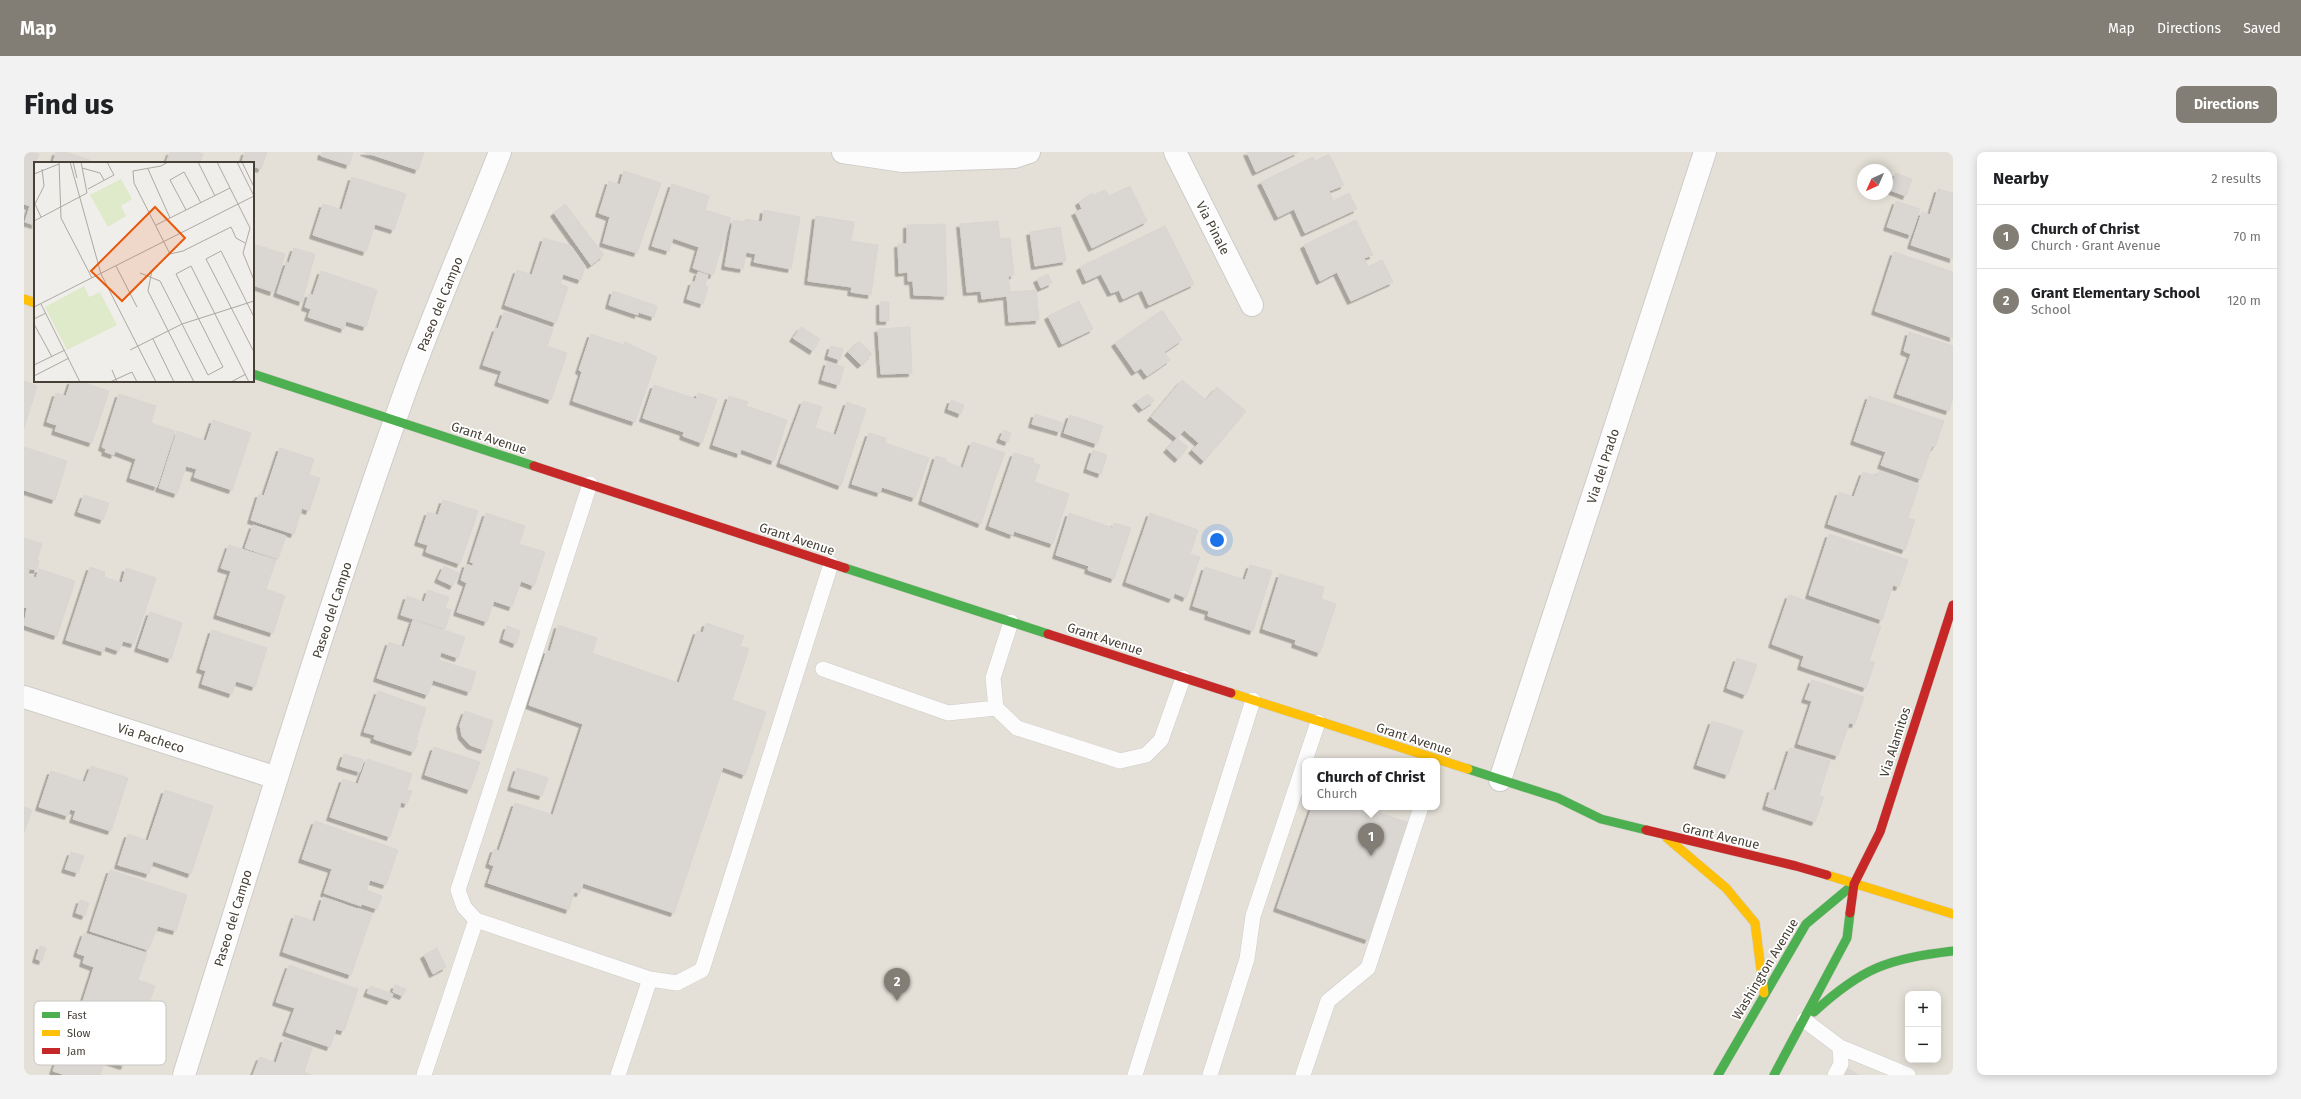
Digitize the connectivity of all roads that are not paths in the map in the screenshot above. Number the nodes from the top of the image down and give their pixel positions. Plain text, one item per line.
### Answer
1 (500, 152) edge
2 (843, 152) edge
3 (1029, 152) edge
4 (1175, 152) edge
5 (1705, 152) edge
6 (24, 300) edge
7 (34, 303) edge
8 (1252, 305) dead end
9 (254, 374) edge
10 (395, 420) junction
11 (590, 484) junction
12 (831, 564) junction
13 (1953, 605) edge
14 (1011, 622) junction
15 (823, 669) dead end
16 (1183, 678) junction
17 (24, 698) edge
18 (1253, 700) junction
19 (996, 708) junction
20 (1318, 722) junction
21 (1306, 758) edge
22 (1428, 758) edge
23 (1440, 762) edge
24 (1302, 770) edge
25 (277, 778) junction
26 (1500, 780) junction
27 (1420, 810) edge
28 (1664, 836) junction
29 (1854, 884) junction
30 (1953, 914) edge
31 (476, 920) junction
32 (1953, 951) edge
33 (650, 979) junction
34 (1764, 993) junction
35 (1804, 1020) junction
36 (1840, 1047) junction
37 (184, 1075) edge
38 (424, 1075) edge
39 (618, 1075) edge
40 (1135, 1075) edge
41 (1210, 1075) edge
42 (1302, 1075) edge
43 (1718, 1075) edge
44 (1774, 1075) edge
45 (1835, 1075) edge
46 (1908, 1075) edge

1 - 10 street, Paseo del Campo
2 - 3 street
4 - 8 street, Via Pinale
5 - 26 street, Via del Prado
6 - 7 main road
9 - 10 main road, Grant Avenue
10 - 11 main road, Grant Avenue
10 - 25 street, Paseo del Campo
11 - 12 main road, Grant Avenue
11 - 31 lane
12 - 14 main road, Grant Avenue
12 - 33 lane
13 - 29 main road, Via Alamitos
14 - 16 main road, Grant Avenue
14 - 19 lane
15 - 19 lane
16 - 18 main road, Grant Avenue
16 - 19 lane
17 - 25 street, Via Pacheco
18 - 20 main road, Grant Avenue
18 - 40 lane
20 - 21 lane
20 - 22 main road, Grant Avenue
23 - 26 main road, Grant Avenue
24 - 41 lane
25 - 37 street, Paseo del Campo
26 - 28 main road, Grant Avenue
27 - 42 lane
28 - 29 main road, Grant Avenue
28 - 34 main road
29 - 30 main road, Grant Avenue
29 - 34 main road, Washington Avenue
29 - 35 main road
31 - 33 lane
31 - 38 lane
32 - 35 main road
33 - 39 lane
34 - 43 main road, Washington Avenue
35 - 36 lane
35 - 44 main road
36 - 45 lane
36 - 46 lane

